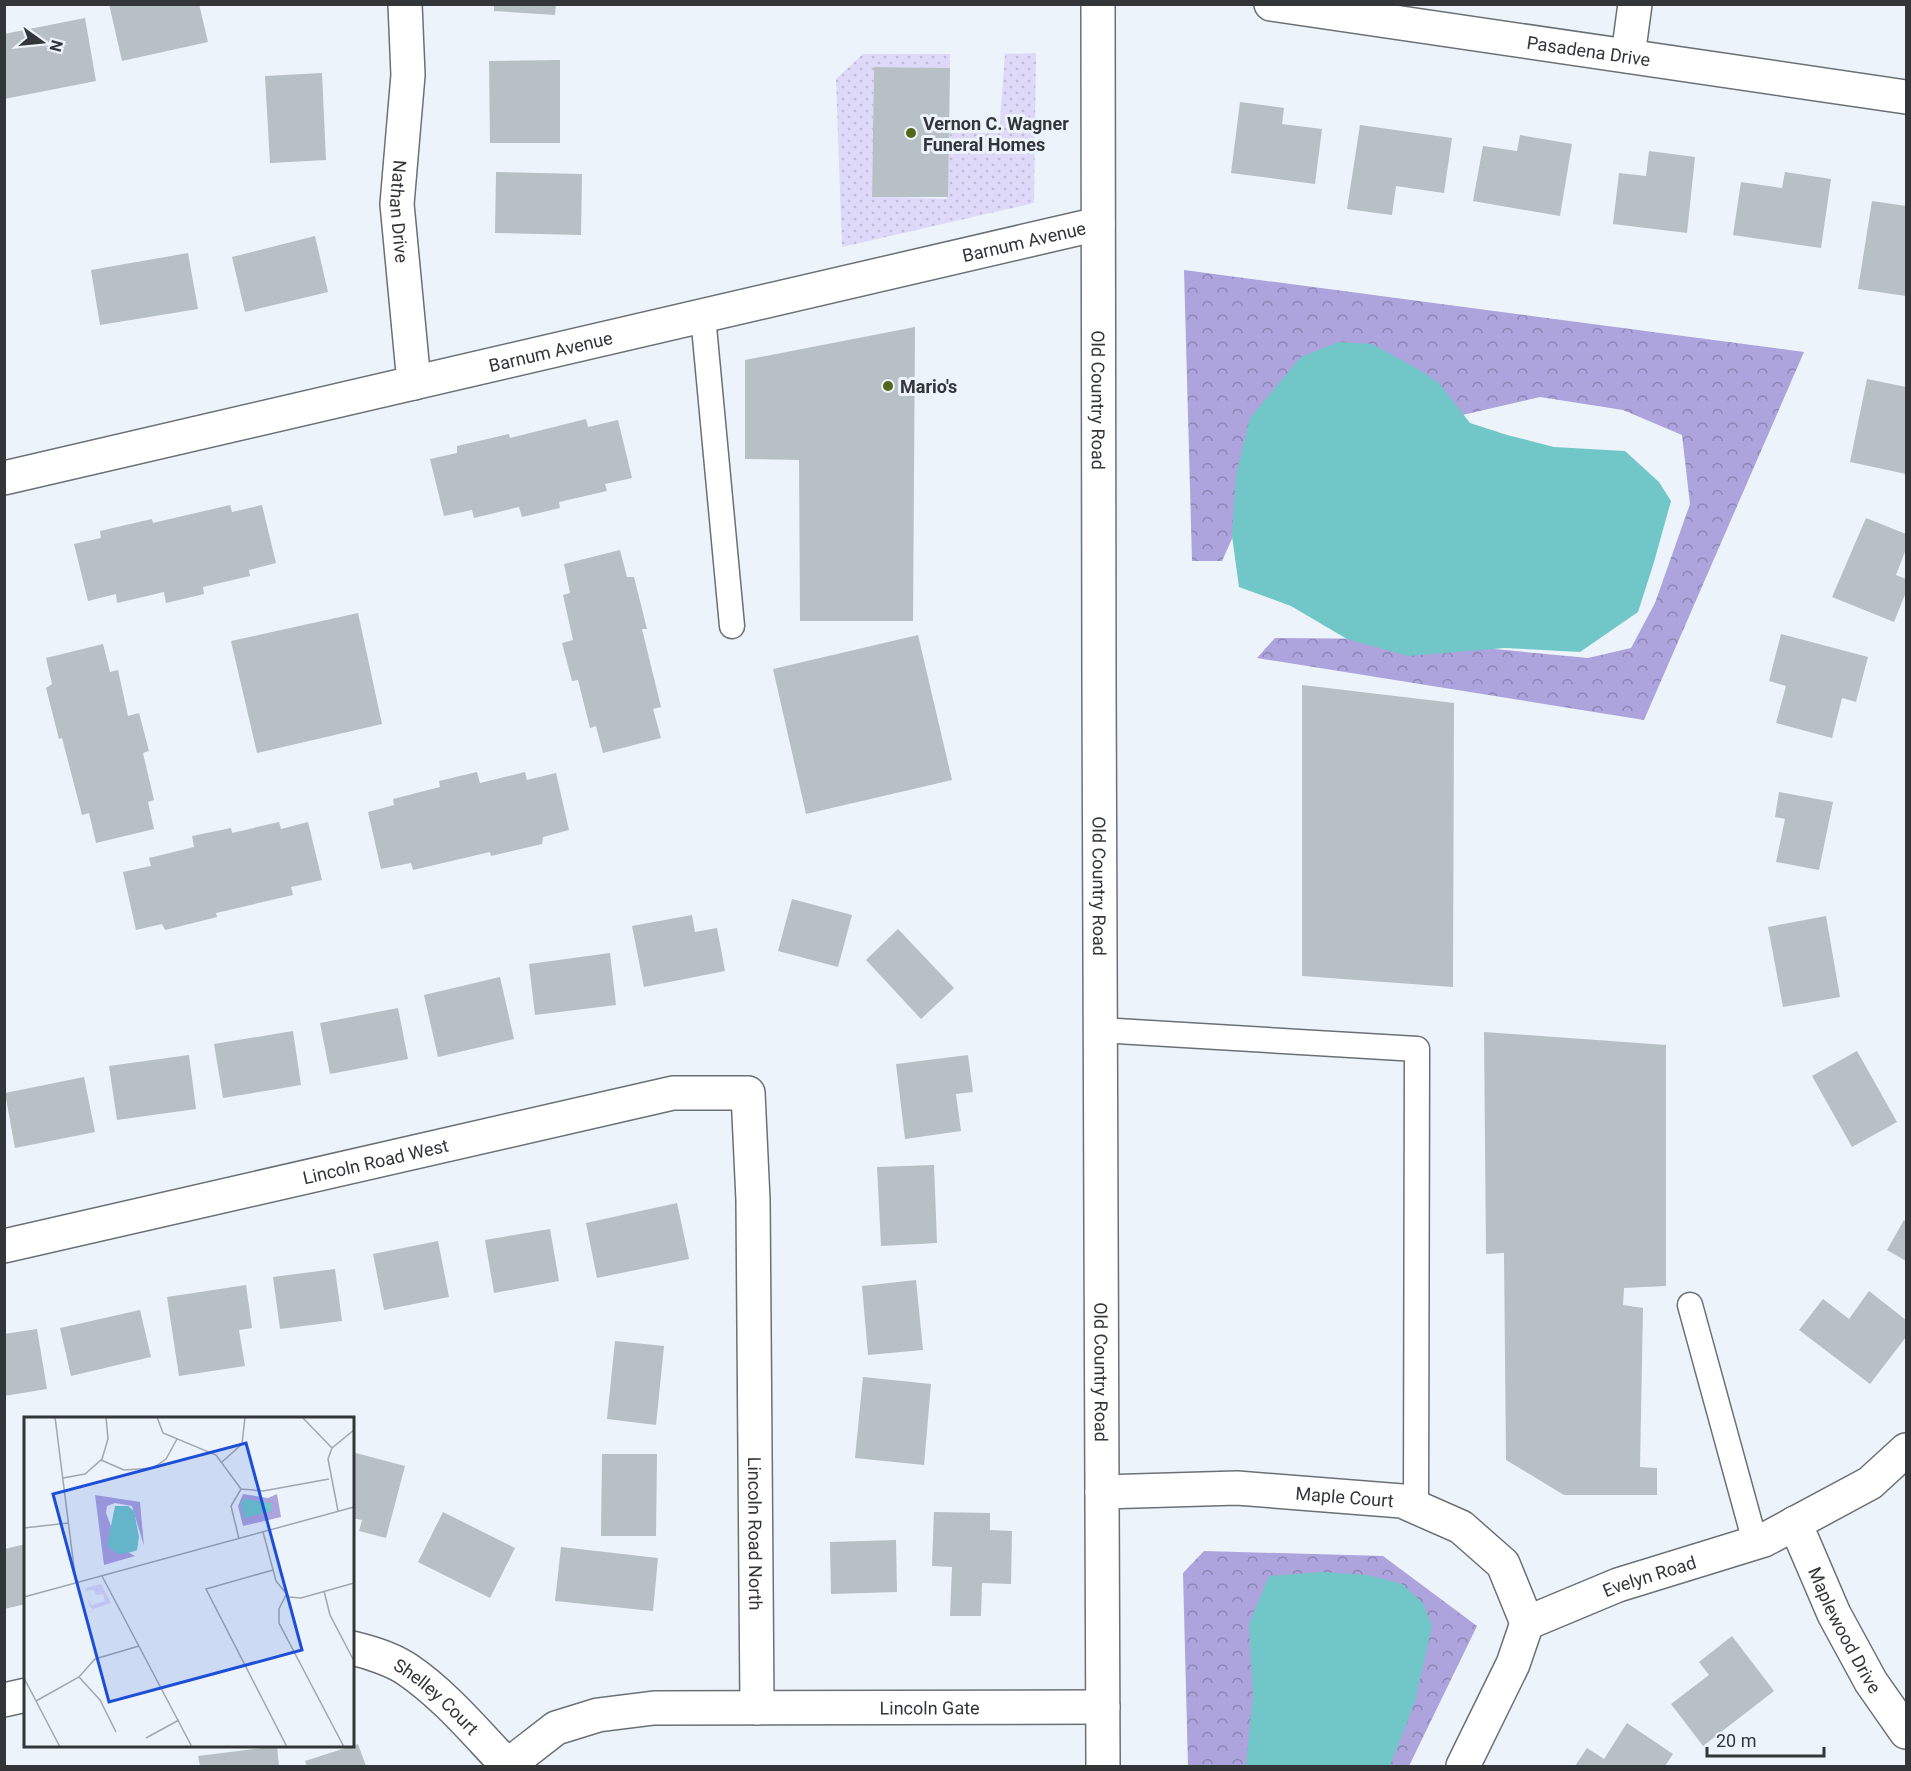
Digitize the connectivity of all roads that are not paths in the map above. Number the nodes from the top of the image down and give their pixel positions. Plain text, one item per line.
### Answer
1 (405, 4) edge
2 (1098, 4) edge
3 (1271, 4) edge
4 (1635, 4) edge
5 (1628, 56) junction
6 (1906, 97) edge
7 (1098, 224) junction
8 (703, 316) junction
9 (414, 383) junction
10 (4, 478) edge
11 (732, 626) dead end
12 (1100, 1030) junction
13 (748, 1093) joint
14 (4, 1246) edge
15 (1690, 1305) dead end
16 (1906, 1450) edge
17 (1102, 1492) junction
18 (1416, 1507) junction
19 (1795, 1523) junction
20 (1755, 1542) junction
21 (1527, 1623) junction
22 (354, 1648) edge
23 (24, 1695) edge
24 (4, 1700) edge
25 (1103, 1707) junction
26 (757, 1708) junction
27 (1906, 1732) edge
28 (507, 1766) edge
29 (1103, 1767) edge
30 (1462, 1767) edge

1 - 9 street, Nathan Drive
2 - 7 street, Old Country Road
3 - 5 street, Pasadena Drive
4 - 5 street
5 - 6 street, Pasadena Drive
7 - 8 street, Barnum Avenue
7 - 12 street, Old Country Road
8 - 9 street, Barnum Avenue
8 - 11 lane
9 - 10 street, Barnum Avenue
12 - 17 street, Old Country Road
12 - 18 lane
13 - 14 street, Lincoln Road West
13 - 26 street, Lincoln Road North
15 - 20 lane
16 - 19 street, Evelyn Road
17 - 18 street, Maple Court
17 - 25 street, Old Country Road
18 - 21 street, Maple Court
19 - 20 street, Evelyn Road
19 - 27 street, Maplewood Drive
20 - 21 street, Evelyn Road
21 - 30 street
22 - 28 street, Shelley Court
23 - 24 street
25 - 26 street, Lincoln Gate
25 - 29 street, Old Country Road
26 - 28 street

